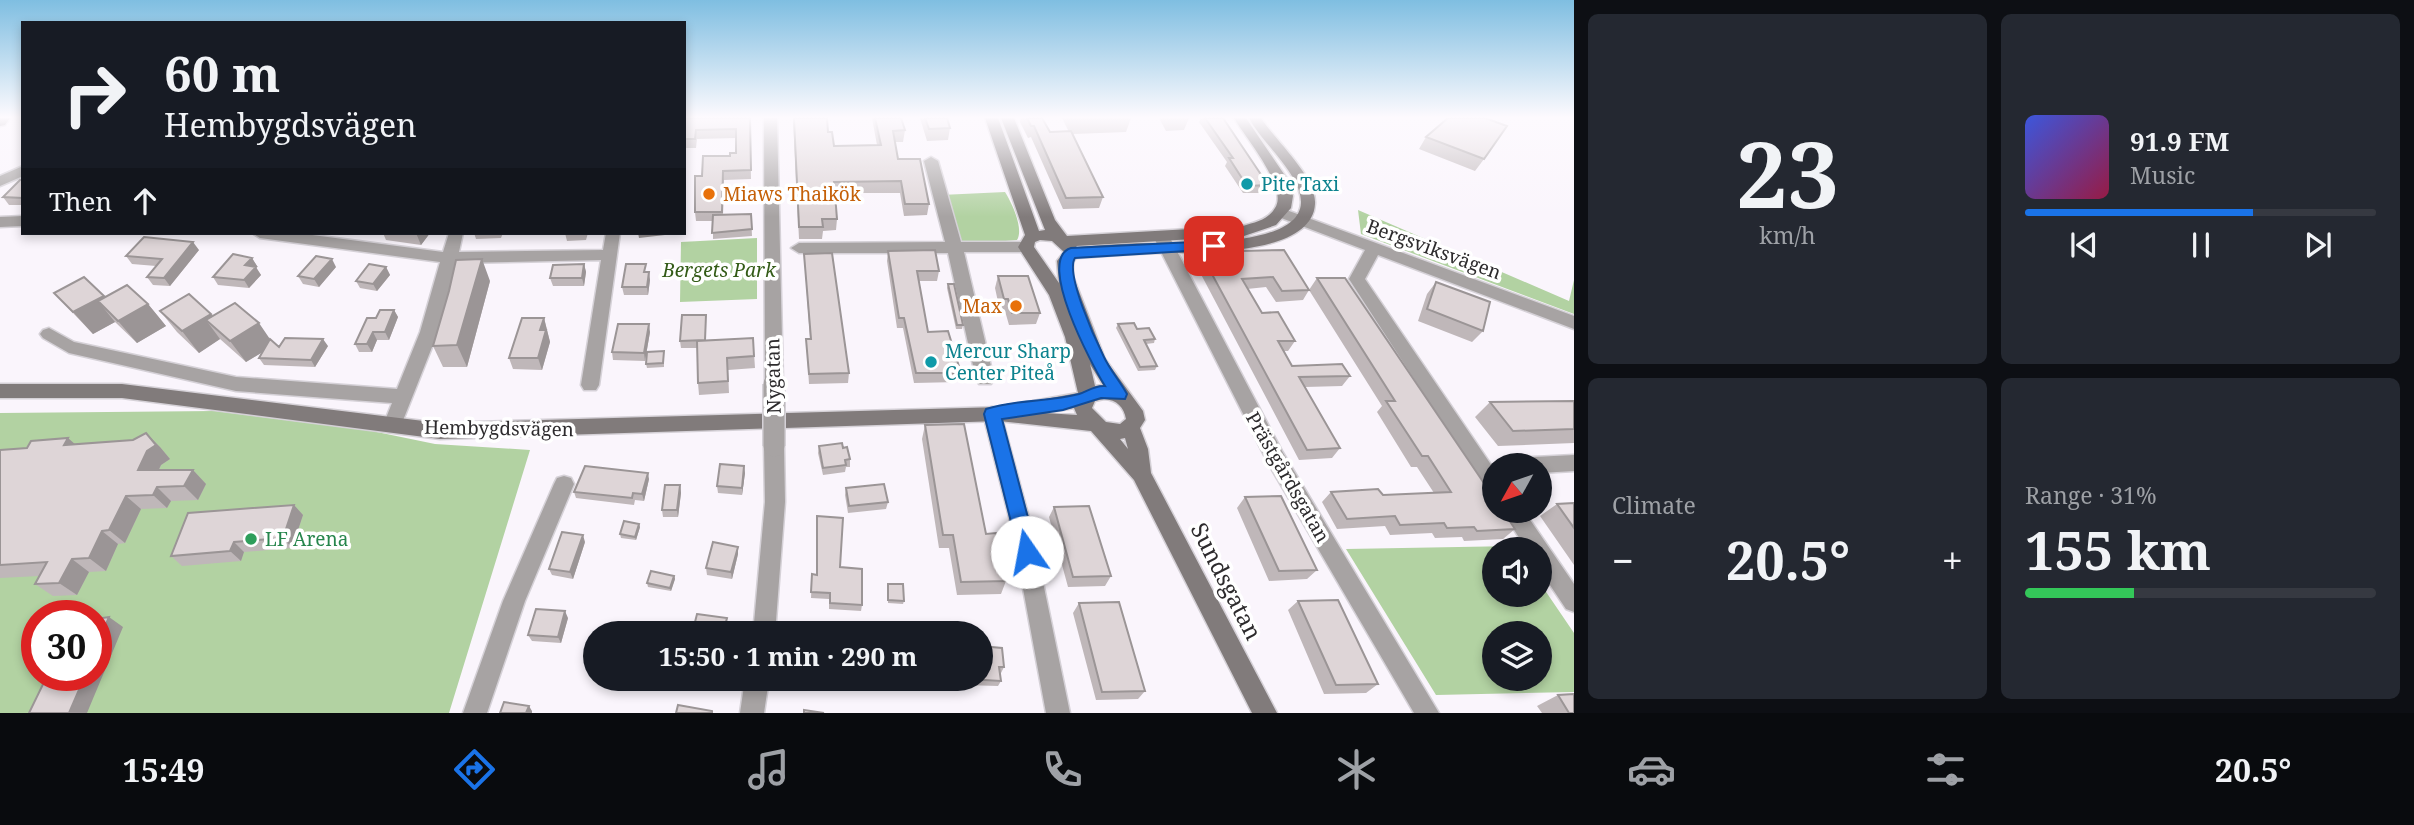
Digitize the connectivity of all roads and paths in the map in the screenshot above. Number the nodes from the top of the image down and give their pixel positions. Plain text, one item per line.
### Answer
1 (771, 151) edge
2 (1004, 151) edge
3 (1020, 151) edge
4 (1261, 151) edge
5 (1279, 151) edge
6 (932, 161) dead end
7 (21, 171) edge
8 (0, 182) edge
9 (1282, 212) junction
10 (21, 220) edge
11 (1, 222) edge
12 (1301, 222) junction
13 (275, 235) edge
14 (455, 235) edge
15 (613, 235) edge
16 (1029, 242) junction
17 (1164, 242) junction
18 (954, 246) junction
19 (799, 248) dead end
20 (1064, 248) junction
21 (1373, 250) junction
22 (610, 255) junction
23 (449, 258) junction
24 (1038, 261) junction
25 (1574, 323) edge
26 (49, 334) dead end
27 (985, 379) dead end
28 (590, 385) dead end
29 (0, 391) edge
30 (1119, 394) junction
31 (403, 397) junction
32 (1086, 397) junction
33 (996, 414) junction
34 (393, 423) junction
35 (1097, 426) junction
36 (1130, 428) junction
37 (1482, 457) edge
38 (1574, 463) edge
39 (1552, 464) edge
40 (1141, 474) junction
41 (564, 484) dead end
42 (1552, 570) edge
43 (1574, 602) edge
44 (765, 621) edge
45 (755, 691) edge
46 (475, 713) edge
47 (752, 713) edge
48 (1058, 713) edge
49 (1265, 713) edge
50 (1427, 713) edge

1 - 44 street, Nygatan, bridge
2 - 16 main road, Sundsgatan
3 - 20 main road, Sundsgatan
4 - 9 main road
5 - 12 main road
6 - 18 street
7 - 8 street
9 - 12 street, Bergsviksvägen
9 - 17 main road
10 - 11 street
12 - 17 main road
12 - 21 street, Bergsviksvägen
13 - 23 street
14 - 23 street
15 - 22 street
16 - 18 street
16 - 20 main road
16 - 24 main road, Sundsgatan
17 - 20 main road
17 - 50 street, Prästgårdsgatan
18 - 19 street
18 - 27 street
20 - 24 main road
20 - 30 main road, Sundsgatan
21 - 25 street, Bergsviksvägen
21 - 37 street
22 - 23 street
22 - 28 street
23 - 31 street
24 - 32 main road, Sundsgatan
26 - 31 street, Hembygdsvägen
29 - 34 main road, Hembygdsvägen
30 - 32 main road
30 - 36 main road, Sundsgatan
31 - 34 street
32 - 33 main road, Hembygdsvägen
32 - 35 main road, Sundsgatan
33 - 34 main road, Hembygdsvägen
33 - 35 main road, Hembygdsvägen
33 - 48 street
35 - 36 main road
35 - 40 main road, Sundsgatan
36 - 40 main road, Sundsgatan
38 - 39 street
40 - 49 main road, Sundsgatan
41 - 46 street
42 - 43 street
45 - 47 street

